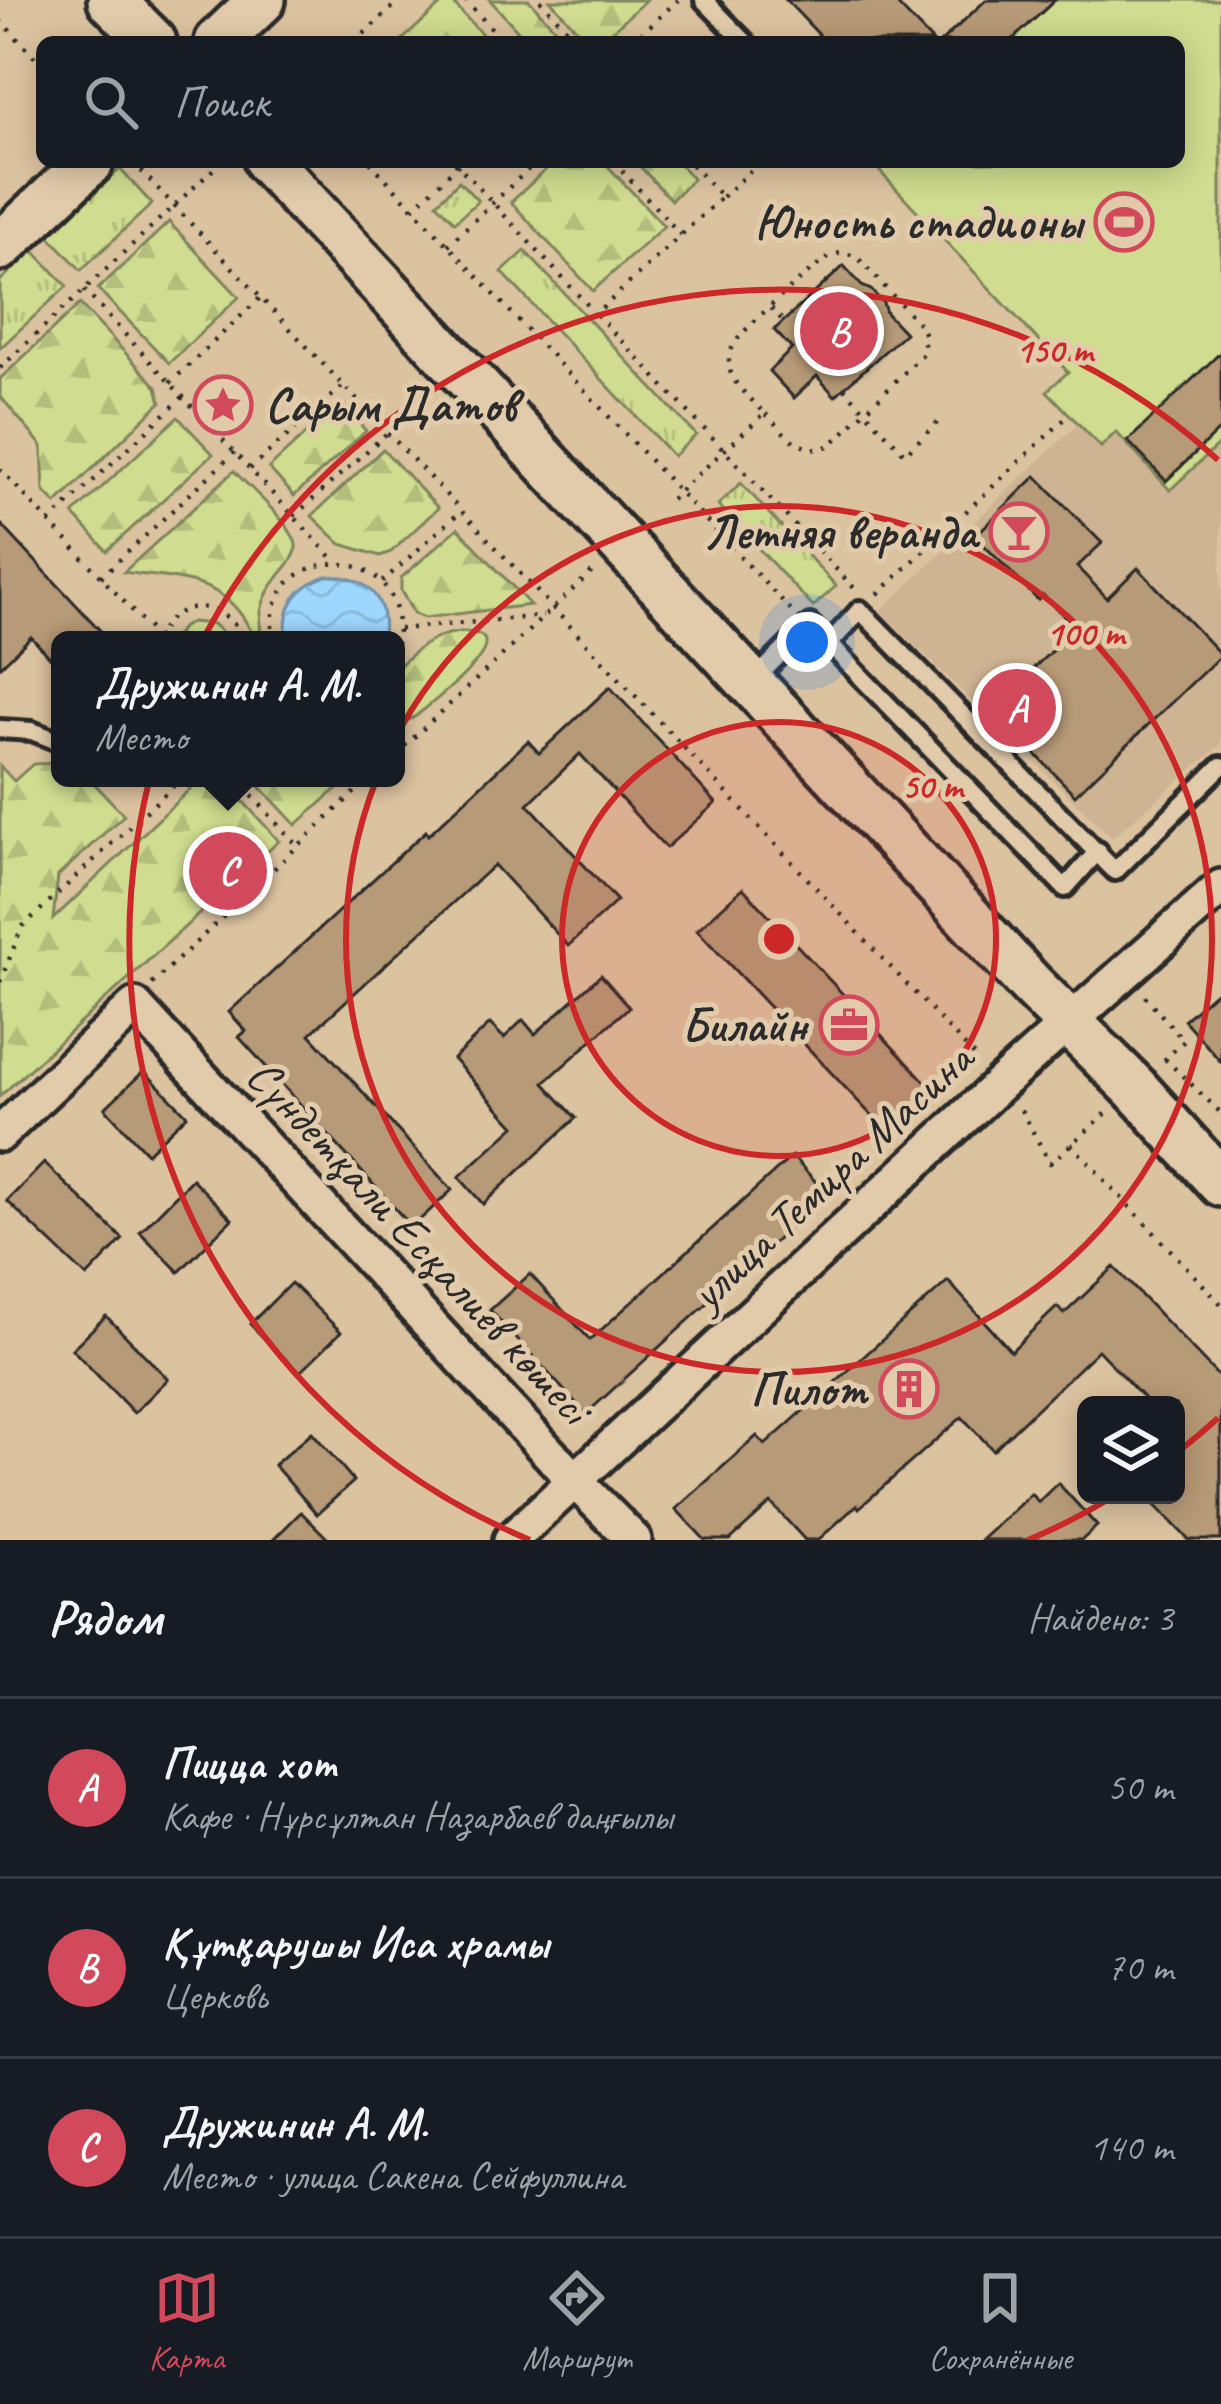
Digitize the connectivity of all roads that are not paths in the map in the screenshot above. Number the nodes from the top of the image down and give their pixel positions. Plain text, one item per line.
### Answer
1 (111, 0) edge
2 (262, 0) edge
3 (704, 0) edge
4 (147, 36) edge
5 (224, 36) edge
6 (739, 36) edge
7 (84, 168) edge
8 (274, 168) edge
9 (0, 247) edge
10 (829, 644) junction
11 (750, 683) junction
12 (0, 729) edge
13 (51, 738) edge
14 (1221, 766) edge
15 (1098, 851) junction
16 (1221, 887) edge
17 (1070, 1022) junction
18 (0, 1133) edge
19 (1221, 1184) edge
20 (574, 1480) junction
21 (511, 1540) edge
22 (634, 1540) edge

1 - 4 main road
2 - 5 main road
3 - 6 lane
7 - 9 main road
8 - 11 main road
10 - 11 lane
10 - 15 lane
10 - 15 lane
11 - 17 main road
12 - 13 lane
14 - 15 lane
16 - 17 street, улица Темира Масина
17 - 19 main road
17 - 20 street, улица Темира Масина
18 - 20 street, Сүндетқали Есқалиев көшесі
20 - 21 street, улица Темира Масина
20 - 22 street, Сүндетқали Есқалиев көшесі

